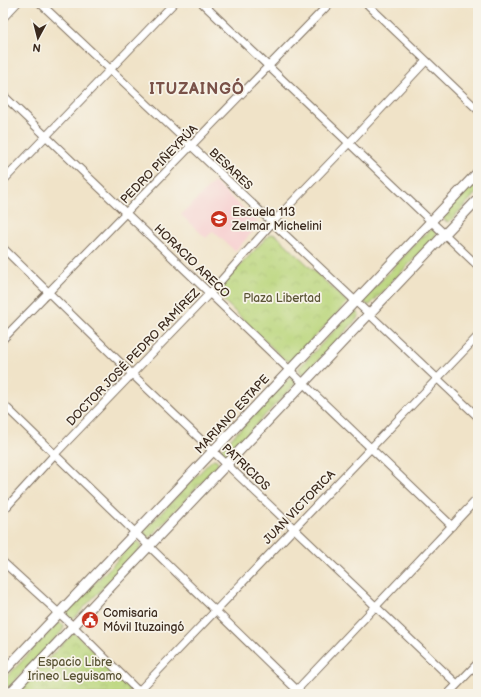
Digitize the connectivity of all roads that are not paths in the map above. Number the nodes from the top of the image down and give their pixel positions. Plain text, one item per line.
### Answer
1 (17, 3) edge
2 (40, 3) edge
3 (174, 3) edge
4 (202, 3) edge
5 (330, 3) edge
6 (366, 3) edge
7 (3, 18) edge
8 (426, 61) junction
9 (269, 67) junction
10 (110, 70) junction
11 (3, 95) edge
12 (478, 110) edge
13 (46, 136) junction
14 (349, 143) junction
15 (191, 146) junction
16 (478, 172) edge
17 (3, 181) edge
18 (478, 198) edge
19 (127, 213) junction
20 (431, 221) junction
21 (272, 223) junction
22 (445, 234) junction
23 (3, 248) edge
24 (478, 266) edge
25 (49, 292) junction
26 (210, 293) junction
27 (355, 301) junction
28 (369, 314) junction
29 (478, 336) edge
30 (3, 339) edge
31 (290, 369) junction
32 (132, 374) junction
33 (437, 379) junction
34 (303, 383) junction
35 (3, 404) edge
36 (478, 417) edge
37 (371, 448) junction
38 (213, 451) junction
39 (55, 454) junction
40 (226, 464) junction
41 (478, 498) edge
42 (3, 510) edge
43 (452, 526) junction
44 (294, 528) junction
45 (135, 533) junction
46 (148, 546) junction
47 (3, 562) edge
48 (375, 606) junction
49 (215, 611) junction
50 (59, 614) junction
51 (73, 626) junction
52 (478, 663) edge
53 (3, 672) edge
54 (457, 684) junction
55 (295, 692) edge
56 (139, 693) edge
57 (9, 694) edge
58 (448, 694) edge

1 - 7 street
2 - 10 street, BESARES
3 - 10 street
4 - 9 street
5 - 9 street, PEDRO PIÑEYRÚA
6 - 8 street
8 - 12 street
8 - 14 street, DOCTOR JOSÉ PEDRO RAMÍREZ
9 - 14 street
9 - 15 street, PEDRO PIÑEYRÚA
10 - 13 street
10 - 15 street, BESARES
11 - 13 street, HORACIO ARECO
13 - 17 street
13 - 19 street, HORACIO ARECO
14 - 20 street
14 - 21 street, DOCTOR JOSÉ PEDRO RAMÍREZ
15 - 19 street, PEDRO PIÑEYRÚA
15 - 21 street, BESARES
16 - 20 street, MARIANO ESTAPE
18 - 22 street
19 - 25 street, PEDRO PIÑEYRÚA
19 - 26 street, HORACIO ARECO
20 - 22 street
20 - 27 street, MARIANO ESTAPE
21 - 26 street, DOCTOR JOSÉ PEDRO RAMÍREZ
21 - 27 street, BESARES
22 - 24 street
22 - 28 street
23 - 25 street, PATRICIOS
25 - 30 street, PEDRO PIÑEYRÚA
25 - 32 street, PATRICIOS
26 - 31 street, HORACIO ARECO
26 - 32 street, DOCTOR JOSÉ PEDRO RAMÍREZ
27 - 28 street, BESARES
27 - 31 street, MARIANO ESTAPE
28 - 33 street, BESARES
28 - 34 street
29 - 33 street, JUAN VICTORICA
31 - 34 street, HORACIO ARECO
31 - 38 street, MARIANO ESTAPE
32 - 38 street, PATRICIOS
32 - 39 street, DOCTOR JOSÉ PEDRO RAMÍREZ
33 - 36 street, BESARES
33 - 37 street, JUAN VICTORICA
34 - 37 street, HORACIO ARECO
34 - 40 street
35 - 39 street
37 - 43 street, HORACIO ARECO
37 - 44 street, JUAN VICTORICA
38 - 40 street, PATRICIOS
38 - 45 street, MARIANO ESTAPE
39 - 42 street, DOCTOR JOSÉ PEDRO RAMÍREZ
39 - 45 street
40 - 44 street, PATRICIOS
40 - 46 street
41 - 43 street
43 - 48 street
44 - 48 street, PATRICIOS
44 - 49 street, JUAN VICTORICA
45 - 46 street
45 - 50 street, MARIANO ESTAPE
46 - 49 street
46 - 51 street
47 - 50 street
48 - 54 street, PATRICIOS
48 - 55 street
49 - 55 street
49 - 56 street, JUAN VICTORICA
50 - 51 street
50 - 53 street, MARIANO ESTAPE
51 - 56 street
51 - 57 street
52 - 54 street
54 - 58 street

